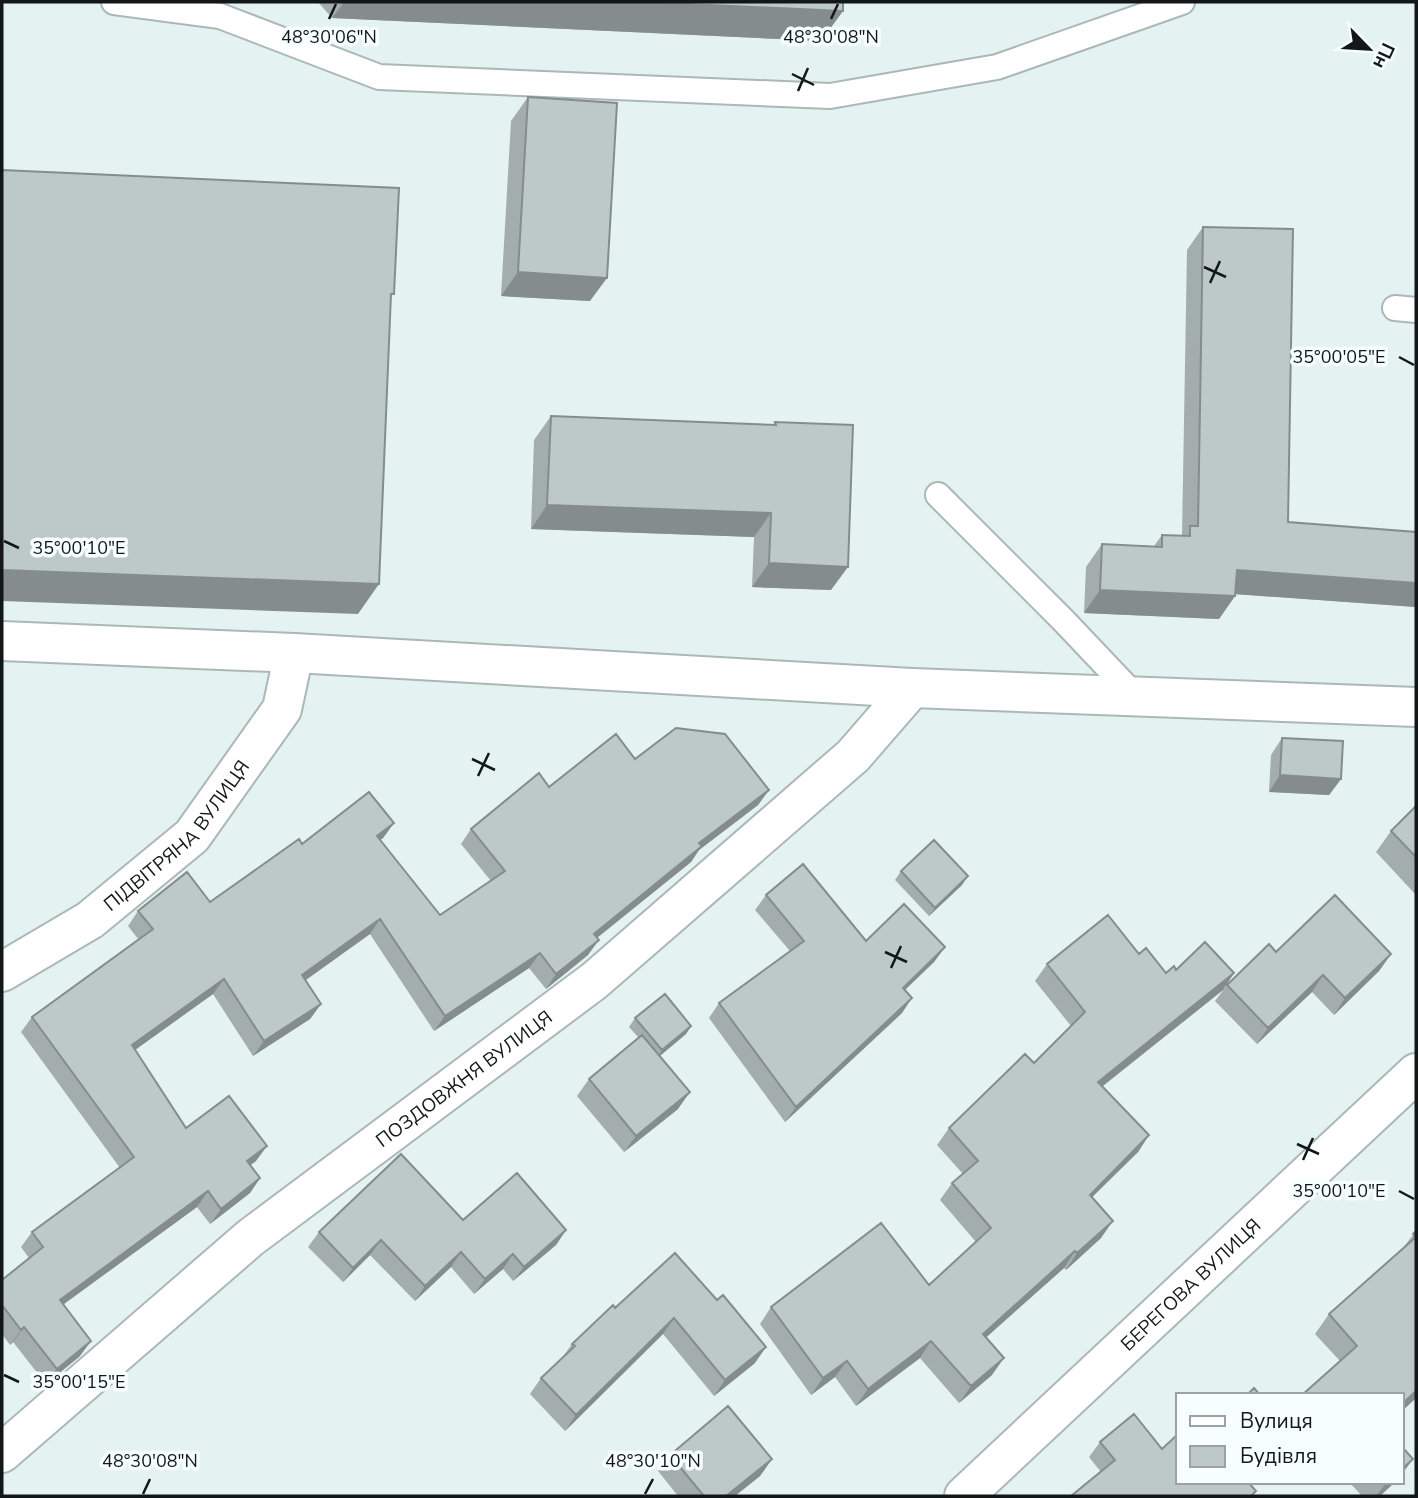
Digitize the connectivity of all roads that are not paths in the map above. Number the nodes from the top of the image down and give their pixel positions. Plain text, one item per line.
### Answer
1 (114, 2) edge
2 (1182, 2) edge
3 (938, 495) dead end
4 (2, 641) edge
5 (294, 653) junction
6 (912, 688) junction
7 (1136, 697) junction
8 (1416, 708) edge
9 (2, 972) edge
10 (1416, 1073) edge
11 (2, 1453) edge
12 (964, 1496) edge

1 - 2 lane
3 - 7 lane
4 - 5 street
5 - 6 street
5 - 9 street, ПІДВІТРЯНА ВУЛИЦЯ
6 - 7 street
6 - 11 street, ПОЗДОВЖНЯ ВУЛИЦЯ
7 - 8 street
10 - 12 street, БЕРЕГОВА ВУЛИЦЯ

